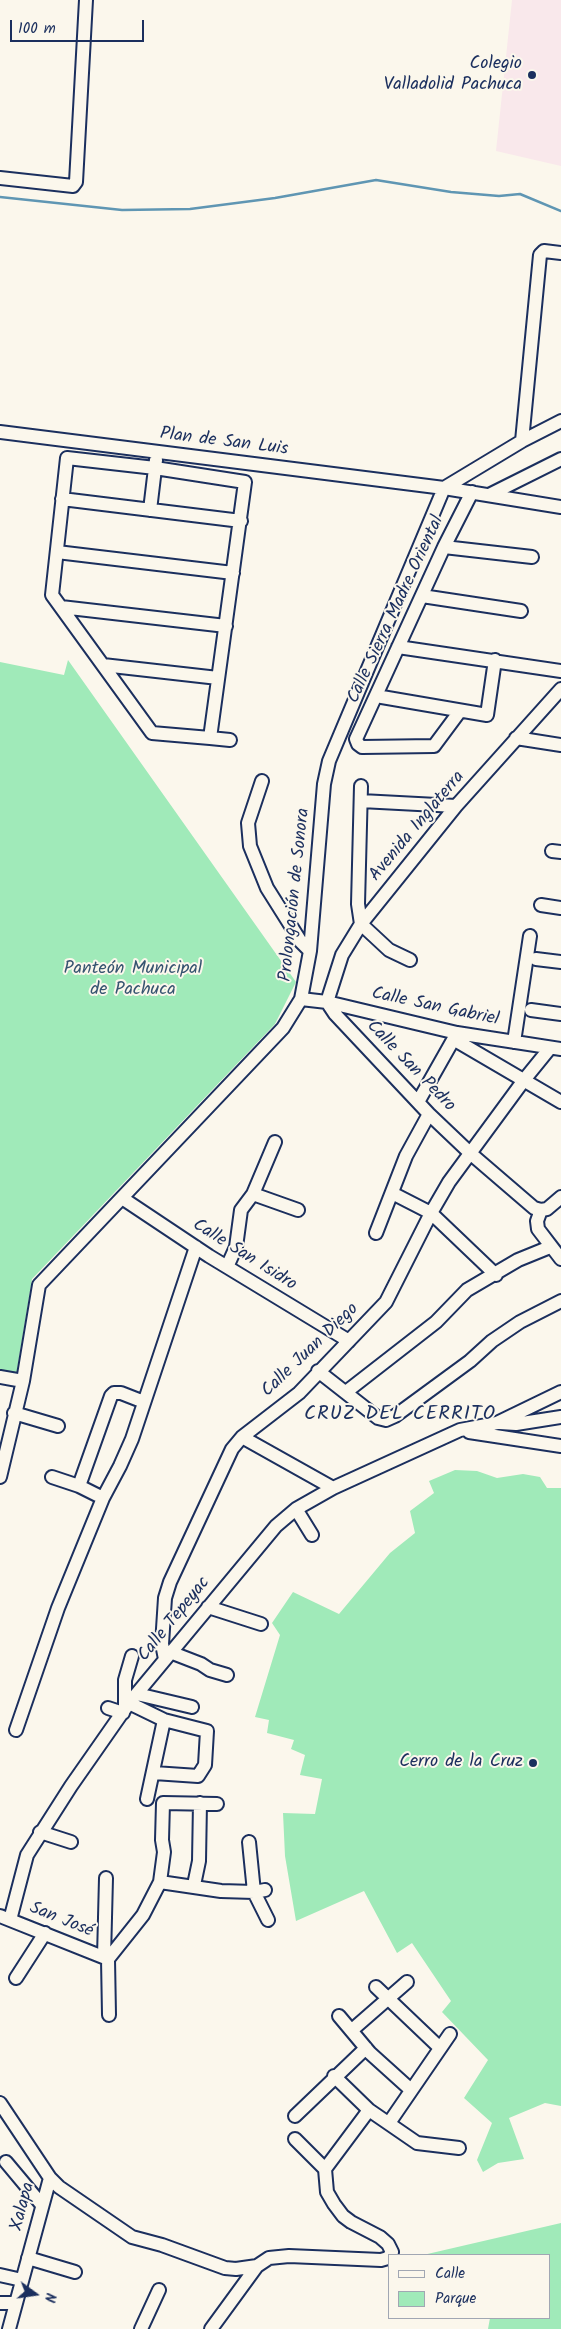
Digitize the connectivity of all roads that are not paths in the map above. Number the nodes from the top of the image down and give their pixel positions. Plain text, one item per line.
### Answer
1 (86, 0) edge
2 (0, 178) edge
3 (561, 253) edge
4 (561, 421) edge
5 (0, 432) edge
6 (522, 441) junction
7 (157, 452) junction
8 (561, 459) edge
9 (155, 468) junction
10 (444, 488) junction
11 (472, 492) junction
12 (489, 495) junction
13 (62, 499) junction
14 (561, 507) edge
15 (150, 510) junction
16 (241, 520) junction
17 (444, 547) junction
18 (57, 552) junction
19 (532, 557) dead end
20 (233, 573) junction
21 (422, 596) junction
22 (61, 607) junction
23 (521, 611) dead end
24 (226, 626) junction
25 (398, 647) junction
26 (495, 660) junction
27 (103, 665) junction
28 (561, 671) edge
29 (218, 678) junction
30 (561, 689) edge
31 (376, 696) junction
32 (460, 711) junction
33 (210, 738) junction
34 (516, 738) junction
35 (230, 740) dead end
36 (561, 745) edge
37 (262, 781) dead end
38 (361, 786) dead end
39 (361, 801) junction
40 (456, 806) junction
41 (541, 905) dead end
42 (561, 908) edge
43 (361, 924) junction
44 (530, 936) dead end
45 (310, 951) junction
46 (536, 959) dead end
47 (410, 960) dead end
48 (561, 962) edge
49 (302, 999) junction
50 (327, 1002) junction
51 (531, 1010) dead end
52 (561, 1014) edge
53 (456, 1036) junction
54 (514, 1042) junction
55 (556, 1048) edge
56 (524, 1080) junction
57 (418, 1102) junction
58 (561, 1102) edge
59 (429, 1114) junction
60 (275, 1142) dead end
61 (470, 1153) junction
62 (392, 1193) junction
63 (253, 1194) junction
64 (122, 1198) junction
65 (561, 1198) edge
66 (298, 1210) dead end
67 (540, 1210) junction
68 (431, 1212) junction
69 (376, 1233) dead end
70 (550, 1247) junction
71 (202, 1251) junction
72 (561, 1259) edge
73 (227, 1267) junction
74 (496, 1274) junction
75 (561, 1301) edge
76 (349, 1341) junction
77 (318, 1371) junction
78 (0, 1377) edge
79 (23, 1381) junction
80 (346, 1392) junction
81 (561, 1392) edge
82 (144, 1402) junction
83 (14, 1413) junction
84 (561, 1417) edge
85 (497, 1423) junction
86 (58, 1426) dead end
87 (460, 1430) junction
88 (242, 1437) junction
89 (561, 1446) edge
90 (0, 1477) edge
91 (52, 1477) dead end
92 (80, 1486) junction
93 (333, 1488) junction
94 (103, 1498) junction
95 (296, 1509) junction
96 (312, 1534) dead end
97 (208, 1606) junction
98 (261, 1624) dead end
99 (132, 1656) dead end
100 (168, 1656) junction
101 (226, 1675) dead end
102 (129, 1705) junction
103 (192, 1707) dead end
104 (108, 1708) dead end
105 (164, 1720) junction
106 (16, 1730) dead end
107 (154, 1773) junction
108 (146, 1799) dead end
109 (200, 1804) junction
110 (217, 1804) dead end
111 (40, 1832) junction
112 (71, 1842) dead end
113 (249, 1842) dead end
114 (106, 1878) dead end
115 (160, 1882) junction
116 (194, 1885) junction
117 (260, 1891) junction
118 (4, 1918) edge
119 (268, 1920) dead end
120 (46, 1934) junction
121 (106, 1958) junction
122 (16, 1978) dead end
123 (407, 1982) dead end
124 (376, 1987) dead end
125 (387, 1999) junction
126 (109, 2015) dead end
127 (340, 2016) dead end
128 (352, 2030) junction
129 (450, 2034) dead end
130 (366, 2048) junction
131 (440, 2048) junction
132 (334, 2076) junction
133 (411, 2090) junction
134 (0, 2103) edge
135 (369, 2110) junction
136 (295, 2116) dead end
137 (389, 2123) junction
138 (295, 2138) dead end
139 (460, 2148) dead end
140 (6, 2162) dead end
141 (325, 2170) junction
142 (50, 2178) junction
143 (42, 2205) junction
144 (391, 2254) edge
145 (28, 2258) junction
146 (388, 2258) edge
147 (257, 2266) junction
148 (75, 2272) dead end
149 (0, 2275) edge
150 (22, 2280) junction
151 (159, 2290) dead end
152 (0, 2303) edge
153 (15, 2303) junction
154 (9, 2329) edge
155 (141, 2329) edge
156 (211, 2329) edge

1 - 2 street
3 - 6 street
4 - 6 street
5 - 7 street, Plan de San Luis
6 - 10 street
7 - 9 street
7 - 10 street, Plan de San Luis
8 - 12 street
9 - 13 street
9 - 15 street
9 - 16 street
10 - 11 street, Plan de San Luis
10 - 45 street, Prolongación de Sonora
11 - 12 street, Plan de San Luis
11 - 17 street, Calle Sierra Madre Oriental
12 - 14 street, Plan de San Luis
13 - 15 street
13 - 18 street
15 - 16 street
16 - 20 street
17 - 19 street
17 - 21 street, Calle Sierra Madre Oriental
18 - 20 street
18 - 22 street
20 - 24 street
21 - 23 street
21 - 25 street, Calle Sierra Madre Oriental
22 - 24 street
22 - 27 street
24 - 29 street
25 - 26 street
25 - 31 street, Calle Sierra Madre Oriental
26 - 28 street
26 - 32 street
27 - 29 street
27 - 33 street
29 - 33 street
30 - 34 street, Avenida Inglaterra
31 - 32 street
31 - 32 street, Calle Sierra Madre Oriental
33 - 35 street
34 - 36 street
34 - 40 street, Avenida Inglaterra
37 - 45 street
38 - 39 street
39 - 40 street
39 - 43 street
40 - 43 street, Avenida Inglaterra
41 - 42 street
43 - 47 street
43 - 50 street, Avenida Inglaterra
44 - 54 street
45 - 49 street, Prolongación de Sonora
46 - 48 street
49 - 50 street, Calle San Gabriel
49 - 64 street, Prolongación de Sonora
50 - 53 street, Calle San Gabriel
50 - 57 street, Calle San Pedro
51 - 52 street
53 - 54 street, Calle San Gabriel
53 - 56 street
53 - 57 street
54 - 55 street, Calle San Gabriel
55 - 56 street, Calle Juan Diego
56 - 58 street
56 - 61 street, Calle Juan Diego
57 - 59 street, Calle San Pedro
59 - 61 street, Calle San Pedro
59 - 62 street
60 - 63 street
61 - 67 street, Calle San Pedro
61 - 68 street, Calle Juan Diego
62 - 68 street
62 - 69 street
63 - 66 street
63 - 73 street
64 - 71 street, Calle San Isidro
64 - 79 street, Prolongación de Sonora
65 - 67 street
67 - 70 street
68 - 74 street
68 - 76 street, Calle Juan Diego
70 - 72 street
70 - 74 street
71 - 73 street, Calle San Isidro
71 - 82 street
73 - 76 street, Calle San Isidro
74 - 80 street
75 - 80 street
76 - 77 street, Calle Juan Diego
77 - 80 street
77 - 88 street, Calle Juan Diego
78 - 79 street
79 - 83 street, Prolongación de Sonora
81 - 85 street, Calle Tepeyac
82 - 92 street
82 - 94 street
83 - 86 street
83 - 90 street, Prolongación de Sonora
84 - 85 street
85 - 87 street, Calle Tepeyac
87 - 89 street
87 - 93 street, Calle Tepeyac
88 - 93 street
88 - 100 street, Calle Juan Diego
91 - 92 street
92 - 94 street
93 - 95 street, Calle Tepeyac
94 - 106 street
95 - 96 street
95 - 97 street, Calle Tepeyac
97 - 98 street
97 - 100 street, Calle Tepeyac
99 - 102 street
100 - 101 street
100 - 102 street, Calle Tepeyac
102 - 103 street
102 - 104 street
102 - 105 street
102 - 111 street, Calle Tepeyac
105 - 107 street
105 - 107 street
107 - 108 street
109 - 110 street
109 - 115 street
109 - 116 street
111 - 112 street
111 - 118 street, Calle Tepeyac
113 - 117 street
114 - 121 street
115 - 116 street
115 - 121 street
116 - 117 street
117 - 119 street
118 - 120 street, San José
120 - 121 street, San José
120 - 122 street
121 - 126 street
123 - 125 street
124 - 125 street
125 - 128 street
125 - 131 street
127 - 128 street
128 - 130 street
129 - 131 street
130 - 132 street
130 - 133 street
131 - 133 street
132 - 135 street
132 - 136 street
133 - 137 street
134 - 142 street
135 - 137 street
135 - 141 street
137 - 139 street
138 - 141 street
140 - 143 street
141 - 144 street
142 - 143 street, Xalapa
142 - 147 street
143 - 145 street, Xalapa
145 - 148 street
145 - 150 street, Xalapa
146 - 147 street
147 - 156 street
149 - 150 street
150 - 153 street, Xalapa
151 - 155 street
152 - 153 street
153 - 154 street, Xalapa

